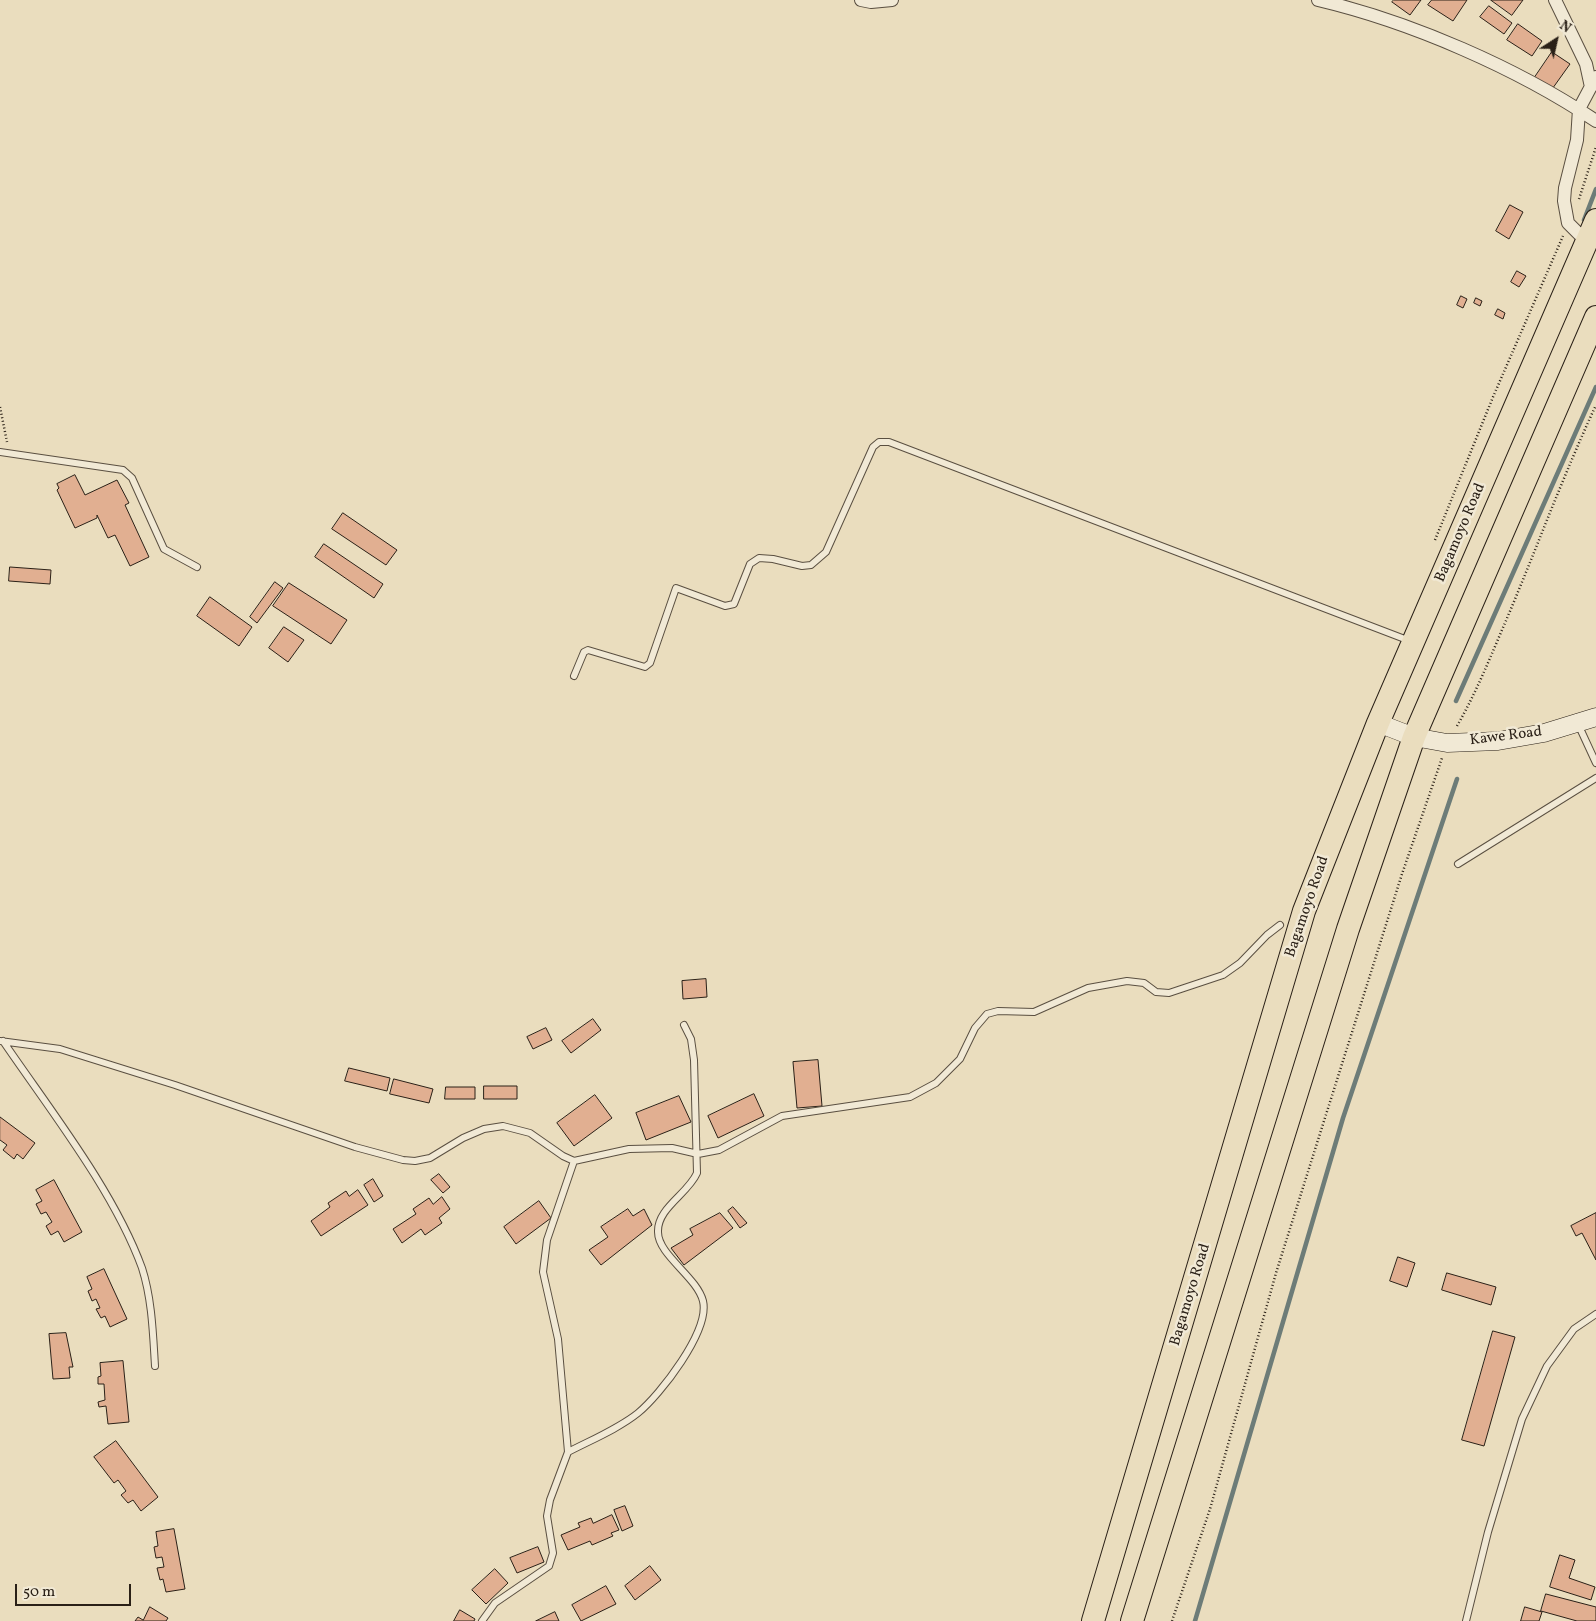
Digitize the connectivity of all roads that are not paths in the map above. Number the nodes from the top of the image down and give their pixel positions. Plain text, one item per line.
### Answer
1 (861, 0) edge
2 (892, 0) edge
3 (1318, 0) edge
4 (1555, 0) edge
5 (1594, 82) edge
6 (1579, 109) junction
7 (1596, 121) edge
8 (1592, 229) edge
9 (1596, 318) edge
10 (0, 452) edge
11 (198, 567) dead end
12 (1413, 642) junction
13 (574, 676) dead end
14 (1596, 716) edge
15 (1378, 723) junction
16 (1578, 724) junction
17 (1414, 737) junction
18 (1596, 763) edge
19 (1596, 778) edge
20 (1458, 864) dead end
21 (1280, 925) dead end
22 (684, 1025) dead end
23 (2, 1041) edge
24 (698, 1154) junction
25 (574, 1160) junction
26 (1596, 1314) edge
27 (155, 1366) dead end
28 (568, 1452) junction
29 (482, 1621) edge
30 (1093, 1621) edge
31 (1132, 1621) edge
32 (1466, 1621) edge

1 - 2 street
3 - 6 street
4 - 5 street
5 - 6 street
6 - 7 street
6 - 8 street
8 - 12 highway, Bagamoyo Road
9 - 17 highway
10 - 11 lane
12 - 13 lane
12 - 15 highway, Bagamoyo Road
14 - 16 main road, Kawe Road
15 - 17 main road, Kawe Road
15 - 30 highway, Bagamoyo Road
16 - 17 main road, Kawe Road
16 - 18 lane
17 - 31 highway
19 - 20 lane
21 - 24 lane
22 - 24 lane
23 - 25 lane
23 - 27 lane
24 - 25 lane
24 - 28 lane
25 - 28 lane
26 - 32 lane
28 - 29 lane

